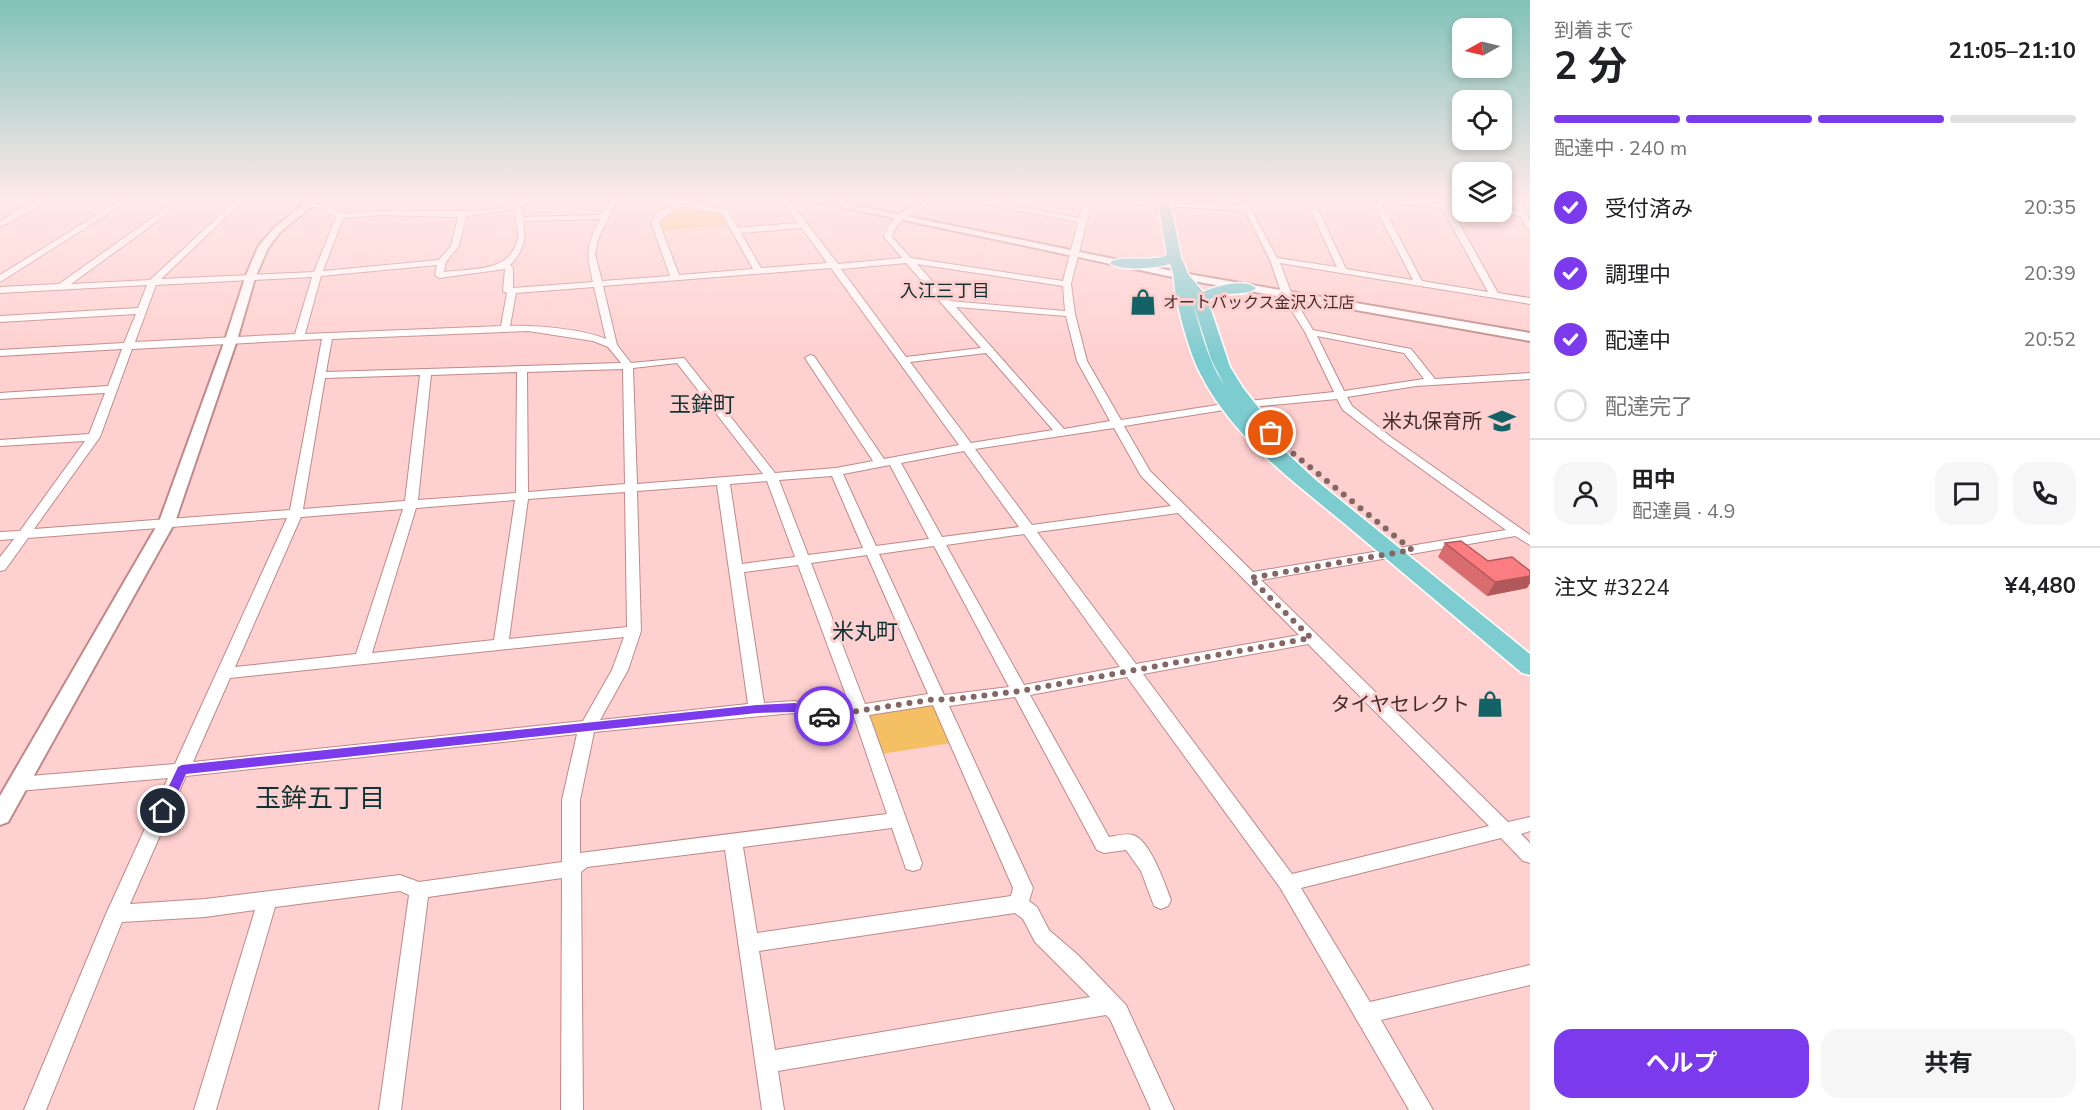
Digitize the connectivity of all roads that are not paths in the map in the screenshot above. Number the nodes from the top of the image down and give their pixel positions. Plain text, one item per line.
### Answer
1 (42, 253) edge
2 (109, 253) edge
3 (184, 253) edge
4 (261, 253) edge
5 (325, 253) edge
6 (449, 253) edge
7 (516, 253) edge
8 (591, 253) edge
9 (666, 253) edge
10 (748, 253) edge
11 (825, 253) edge
12 (900, 253) edge
13 (1067, 253) edge
14 (1173, 253) edge
15 (1271, 253) edge
16 (1334, 253) edge
17 (1403, 253) edge
18 (1471, 253) edge
19 (1073, 254) junction
20 (1174, 257) junction
21 (906, 260) junction
22 (1274, 260) junction
23 (442, 262) junction
24 (1117, 263) junction
25 (505, 266) junction
26 (834, 266) junction
27 (758, 271) junction
28 (1342, 271) junction
29 (317, 274) junction
30 (1182, 276) junction
31 (250, 278) junction
32 (675, 278) junction
33 (0, 279) edge
34 (152, 283) junction
35 (599, 283) junction
36 (1419, 283) junction
37 (1067, 284) junction
38 (61, 287) junction
39 (1250, 288) junction
40 (0, 290) edge
41 (512, 291) junction
42 (1287, 295) junction
43 (1495, 296) junction
44 (1201, 300) junction
45 (1530, 302) edge
46 (947, 304) junction
47 (141, 311) junction
48 (1070, 314) junction
49 (0, 319) edge
50 (506, 330) junction
51 (1310, 332) junction
52 (327, 337) junction
53 (1530, 337) edge
54 (299, 338) junction
55 (231, 340) junction
56 (612, 345) junction
57 (127, 346) junction
58 (988, 350) junction
59 (0, 353) edge
60 (810, 358) dead end
61 (904, 360) junction
62 (628, 366) junction
63 (522, 369) junction
64 (426, 372) junction
65 (320, 375) junction
66 (1530, 376) edge
67 (1432, 382) junction
68 (113, 389) junction
69 (1340, 395) junction
70 (0, 396) edge
71 (1238, 405) junction
72 (1117, 424) junction
73 (1060, 432) junction
74 (94, 437) junction
75 (0, 443) edge
76 (969, 447) junction
77 (887, 463) junction
78 (836, 472) junction
79 (772, 477) junction
80 (723, 481) junction
81 (631, 488) junction
82 (522, 495) junction
83 (411, 505) junction
84 (1180, 509) junction
85 (296, 513) junction
86 (166, 522) junction
87 (1030, 530) junction
88 (1518, 532) junction
89 (23, 534) junction
90 (0, 536) edge
91 (1530, 541) edge
92 (938, 542) junction
93 (871, 551) junction
94 (1402, 552) junction
95 (803, 560) junction
96 (0, 567) edge
97 (736, 569) junction
98 (1250, 578) junction
99 (634, 631) junction
100 (1311, 638) junction
101 (501, 646) junction
102 (1530, 648) edge
103 (362, 659) junction
104 (1530, 667) edge
105 (1134, 671) junction
106 (225, 673) junction
107 (1020, 691) junction
108 (936, 699) junction
109 (757, 709) junction
110 (860, 711) junction
111 (587, 728) junction
112 (182, 770) junction
113 (18, 784) junction
114 (0, 816) edge
115 (898, 820) junction
116 (1530, 824) edge
117 (1505, 830) junction
118 (733, 840) junction
119 (1530, 855) edge
120 (913, 862) dead end
121 (570, 869) junction
122 (1288, 883) junction
123 (419, 890) junction
124 (268, 900) junction
125 (1161, 900) dead end
126 (1018, 904) junction
127 (116, 914) junction
128 (748, 943) junction
129 (1530, 975) edge
130 (1111, 1004) junction
131 (1365, 1014) junction
132 (766, 1062) junction
133 (35, 1110) edge
134 (205, 1110) edge
135 (390, 1110) edge
136 (572, 1110) edge
137 (773, 1110) edge
138 (1163, 1110) edge
139 (1422, 1110) edge

1 - 33 street
2 - 38 street
3 - 34 street
4 - 31 street
5 - 29 street
6 - 23 street
7 - 25 street
8 - 35 street
9 - 32 street
10 - 27 street
11 - 26 street
12 - 21 street
13 - 19 street
14 - 20 main road
15 - 22 street
16 - 28 street
17 - 36 street
18 - 43 street
19 - 24 street
19 - 37 street
20 - 24 main road
20 - 30 main road
21 - 26 street
21 - 37 street
21 - 46 street
22 - 28 street
22 - 42 street
23 - 25 street
23 - 29 street
24 - 30 street
25 - 41 street
26 - 27 street
26 - 61 street
27 - 32 street
28 - 36 street
29 - 31 street
29 - 54 street
30 - 39 street
30 - 44 main road
30 - 71 main road
31 - 34 street
31 - 55 street
32 - 35 street
34 - 38 street
34 - 47 street
35 - 41 street
35 - 56 street
36 - 43 street
37 - 48 street
38 - 40 street
39 - 42 street
39 - 44 main road
41 - 50 street
42 - 51 street
42 - 53 street
43 - 45 street
44 - 71 main road
46 - 48 street
46 - 58 street
47 - 49 street
47 - 57 street
48 - 72 street
50 - 52 street
50 - 56 street
51 - 67 street
51 - 69 street
52 - 54 street
52 - 65 street
54 - 55 street
55 - 57 street
55 - 86 street
56 - 62 street
57 - 59 street
57 - 68 street
58 - 61 street
58 - 73 street
60 - 77 street
61 - 76 street
62 - 63 street
62 - 79 street
62 - 81 street
63 - 64 street
63 - 82 street
64 - 65 street
64 - 83 street
65 - 85 street
66 - 67 street
67 - 69 street
68 - 70 street
68 - 74 street
69 - 71 street
69 - 88 street
71 - 72 street
71 - 94 main road
72 - 73 street
72 - 84 street
73 - 76 street
74 - 75 street
74 - 89 street
76 - 77 street
76 - 87 street
77 - 78 street
77 - 92 street
78 - 79 street
78 - 93 street
79 - 80 street
79 - 95 street
80 - 81 street
80 - 97 street
81 - 82 street
81 - 99 street
82 - 83 street
82 - 101 street
83 - 85 street
83 - 103 street
84 - 87 street
84 - 98 street
85 - 86 street
85 - 106 street
86 - 89 street
86 - 113 street
87 - 92 street
87 - 105 street
88 - 91 street
88 - 94 street
89 - 90 street
89 - 96 street
92 - 93 street
92 - 107 street
93 - 95 street
93 - 108 street
94 - 98 street
94 - 102 main road
94 - 104 main road
95 - 97 street
95 - 110 street
97 - 109 street
98 - 100 street
99 - 101 street
99 - 111 street
100 - 105 street
100 - 117 street
101 - 103 street
103 - 106 street
105 - 107 street
105 - 122 street
106 - 112 street
107 - 108 street
107 - 125 street
108 - 110 street
108 - 126 street
109 - 110 street
109 - 111 street
110 - 115 street
111 - 112 street
111 - 121 street
112 - 113 street
112 - 127 street
113 - 114 street
115 - 118 street
115 - 120 street
116 - 117 street
117 - 119 street
117 - 122 street
118 - 121 street
118 - 128 street
121 - 123 street
121 - 136 street
122 - 131 street
123 - 124 street
123 - 135 street
124 - 127 street
124 - 134 street
126 - 128 street
126 - 130 street
127 - 133 street
128 - 132 street
129 - 131 street
130 - 132 street
130 - 138 street
131 - 139 street
132 - 137 street

